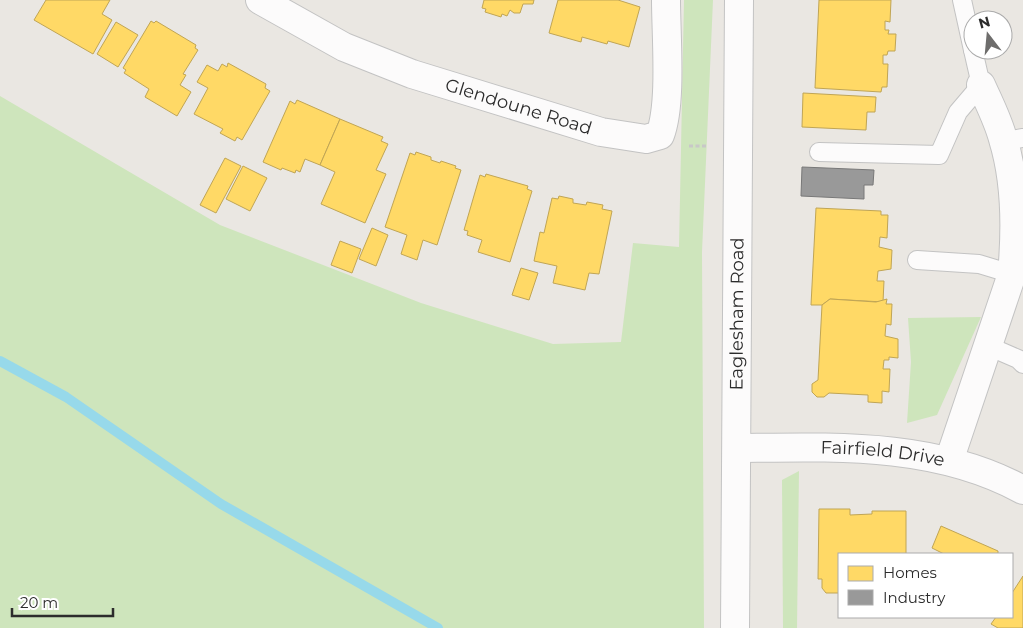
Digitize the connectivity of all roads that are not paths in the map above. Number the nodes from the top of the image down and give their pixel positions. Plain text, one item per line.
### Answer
1 (260, 0) edge
2 (666, 0) edge
3 (739, 0) edge
4 (975, 60) edge
5 (981, 85) junction
6 (1014, 140) edge
7 (819, 152) dead end
8 (917, 260) dead end
9 (1012, 274) junction
10 (988, 346) junction
11 (1023, 364) edge
12 (737, 448) junction
13 (949, 461) junction
14 (1023, 490) edge
15 (735, 628) edge

1 - 2 street, Glendoune Road
3 - 12 street, Eaglesham Road
4 - 5 lane
5 - 6 street
5 - 7 lane
6 - 9 street
8 - 9 lane
9 - 10 street
10 - 11 lane
10 - 13 street
12 - 13 street, Fairfield Drive
12 - 15 street, Eaglesham Road
13 - 14 street, Fairfield Drive

